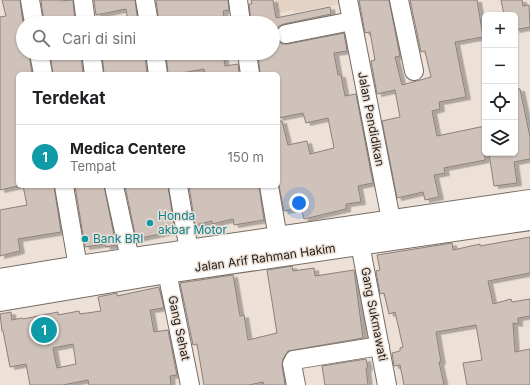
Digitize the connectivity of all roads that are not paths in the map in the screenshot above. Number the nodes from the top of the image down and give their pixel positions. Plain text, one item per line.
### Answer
1 (30, 0) edge
2 (83, 0) edge
3 (145, 0) edge
4 (238, 0) edge
5 (348, 0) edge
6 (399, 0) edge
7 (33, 16) edge
8 (85, 16) edge
9 (148, 16) edge
10 (241, 16) edge
11 (352, 21) junction
12 (286, 34) dead end
13 (40, 60) edge
14 (92, 60) edge
15 (156, 60) edge
16 (247, 60) edge
17 (414, 71) dead end
18 (43, 72) edge
19 (94, 72) edge
20 (158, 72) edge
21 (250, 72) edge
22 (64, 188) edge
23 (114, 188) edge
24 (178, 188) edge
25 (269, 188) edge
26 (530, 200) edge
27 (530, 219) edge
28 (393, 230) junction
29 (278, 238) junction
30 (360, 244) junction
31 (189, 251) junction
32 (130, 259) junction
33 (78, 267) junction
34 (166, 272) junction
35 (0, 280) edge
36 (0, 300) edge
37 (380, 346) junction
38 (190, 385) edge
39 (296, 385) edge
40 (387, 385) edge

1 - 7 street
2 - 8 street
3 - 9 street
4 - 10 street
5 - 11 street, Jalan Pendidikan
6 - 17 street
11 - 12 street
11 - 28 street, Jalan Pendidikan
13 - 18 street
14 - 19 street
15 - 20 street
16 - 21 street
22 - 33 street
23 - 32 street
24 - 31 street
25 - 29 street
26 - 28 main road, Jalan Arif Rahman Hakim
27 - 28 main road, Jalan Arif Rahman Hakim
28 - 29 main road, Jalan Arif Rahman Hakim
28 - 30 main road, Jalan Arif Rahman Hakim
29 - 31 main road, Jalan Arif Rahman Hakim
30 - 34 main road, Jalan Arif Rahman Hakim
30 - 37 street, Gang Sukmawati
31 - 32 main road, Jalan Arif Rahman Hakim
32 - 33 main road, Jalan Arif Rahman Hakim
33 - 35 main road, Jalan Arif Rahman Hakim
34 - 36 main road, Jalan Arif Rahman Hakim
34 - 38 street, Gang Sehat
37 - 39 street
37 - 40 street, Gang Sukmawati

